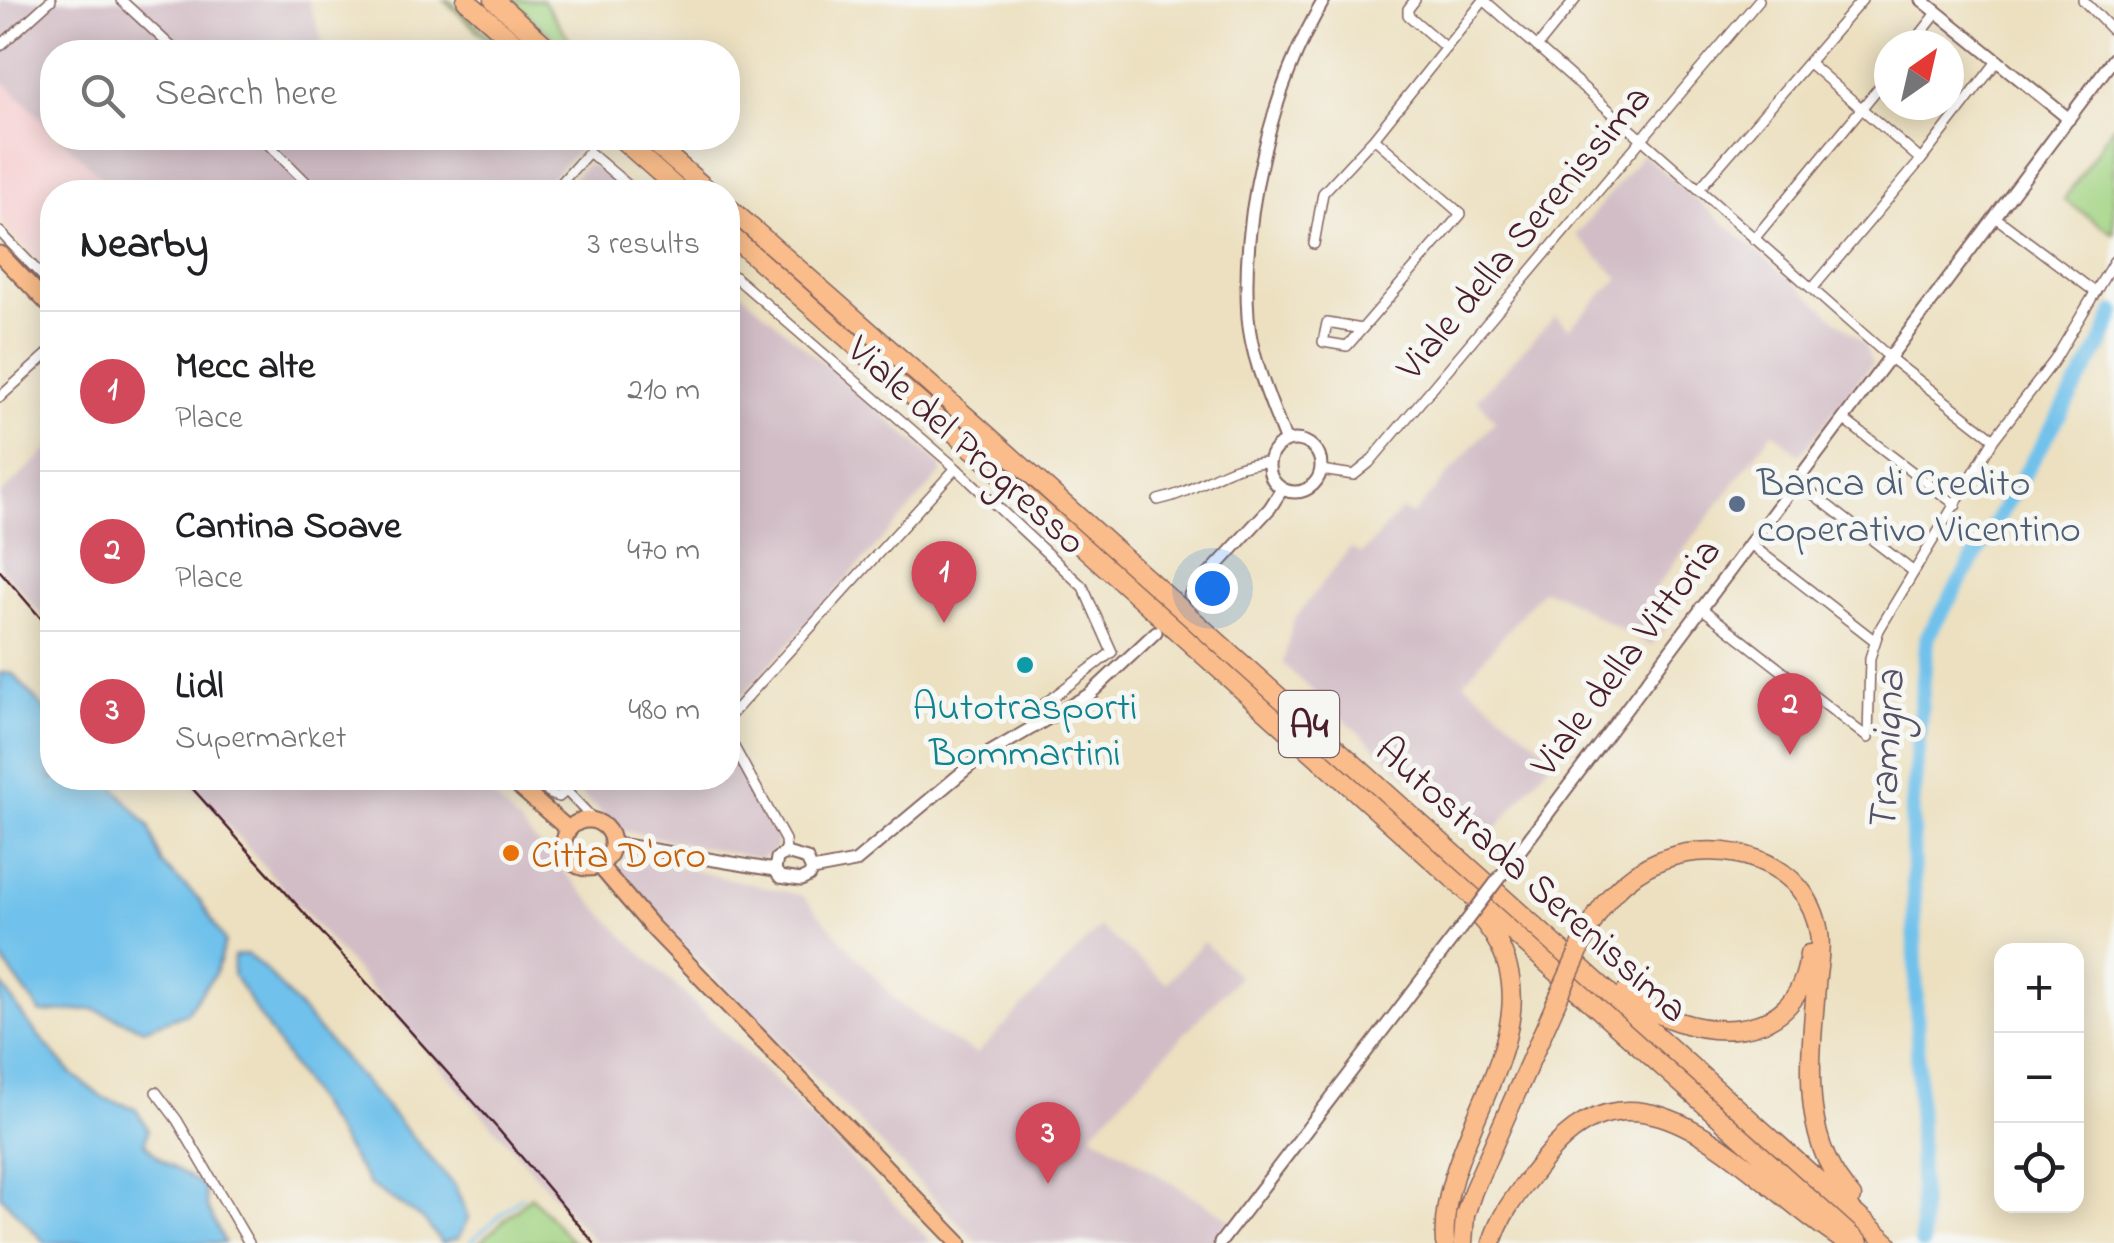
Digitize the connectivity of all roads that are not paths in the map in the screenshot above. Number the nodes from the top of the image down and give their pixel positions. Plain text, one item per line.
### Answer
1 (51, 0) edge
2 (121, 0) edge
3 (466, 0) edge
4 (494, 0) edge
5 (1324, 0) edge
6 (1415, 0) edge
7 (1484, 0) edge
8 (1575, 0) edge
9 (1759, 0) edge
10 (1862, 0) edge
11 (1922, 0) edge
12 (2084, 0) edge
13 (1937, 13) junction
14 (1924, 30) edge
15 (2114, 32) edge
16 (163, 40) edge
17 (511, 40) edge
18 (539, 40) edge
19 (0, 46) edge
20 (1537, 47) junction
21 (1446, 48) junction
22 (2114, 58) edge
23 (1998, 60) junction
24 (1809, 62) junction
25 (1874, 95) edge
26 (1864, 108) junction
27 (2069, 119) junction
28 (1374, 138) junction
29 (1642, 138) junction
30 (274, 150) edge
31 (634, 150) edge
32 (662, 150) edge
33 (1921, 160) junction
34 (304, 180) edge
35 (563, 180) edge
36 (622, 180) edge
37 (667, 180) edge
38 (696, 180) edge
39 (1698, 189) junction
40 (1995, 217) junction
41 (740, 218) edge
42 (0, 232) edge
43 (1754, 238) junction
44 (740, 244) edge
45 (1314, 244) dead end
46 (0, 254) edge
47 (2114, 261) edge
48 (40, 274) edge
49 (740, 282) edge
50 (1812, 289) junction
51 (2095, 292) junction
52 (40, 296) edge
53 (1362, 330) dead end
54 (1889, 357) junction
55 (40, 361) edge
56 (0, 397) edge
57 (1843, 418) junction
58 (1994, 439) junction
59 (1286, 442) junction
60 (1269, 462) junction
61 (956, 468) junction
62 (1321, 470) junction
63 (1796, 480) junction
64 (1282, 488) junction
65 (1158, 500) dead end
66 (1956, 505) junction
67 (1749, 543) junction
68 (1914, 572) junction
69 (1190, 595) dead end
70 (1700, 608) junction
71 (1156, 632) dead end
72 (1874, 640) junction
73 (740, 705) edge
74 (1031, 714) dead end
75 (740, 758) edge
76 (523, 790) edge
77 (547, 790) edge
78 (567, 790) joint
79 (595, 820) junction
80 (568, 829) junction
81 (1411, 842) junction
82 (612, 843) junction
83 (786, 854) junction
84 (598, 865) junction
85 (775, 870) junction
86 (812, 870) junction
87 (1556, 945) junction
88 (1588, 945) junction
89 (1560, 1008) junction
90 (156, 1092) dead end
91 (249, 1243) edge
92 (959, 1243) edge
93 (1220, 1243) edge
94 (1445, 1243) edge
95 (1462, 1243) edge
96 (1474, 1243) edge
97 (1492, 1243) edge
98 (1847, 1243) edge
99 (1859, 1243) edge
100 (1890, 1243) edge

1 - 19 street
2 - 16 street
3 - 17 highway
4 - 18 highway
5 - 59 street
6 - 21 street
7 - 20 street
7 - 21 street
8 - 20 street
9 - 29 street, Viale della Serenissima
10 - 24 street
11 - 13 street
12 - 15 street
13 - 14 street
13 - 23 street
20 - 29 street
21 - 28 street
22 - 27 street, Viale della Vittoria
23 - 27 street
23 - 33 street
24 - 26 street
24 - 39 street
25 - 26 street
26 - 33 street
26 - 43 street
27 - 40 street, Viale della Vittoria
28 - 45 street
28 - 53 street
29 - 39 street
29 - 62 street, Viale della Serenissima
30 - 34 street
31 - 37 highway
32 - 38 highway
33 - 50 street
35 - 36 street
39 - 43 street
40 - 51 street
40 - 54 street, Viale della Vittoria
41 - 87 highway, Autostrada Serenissima / A4
42 - 48 street
43 - 50 street
44 - 81 highway, Autostrada Serenissima / A4
46 - 52 main road
47 - 51 street
49 - 61 street, Viale del Progresso
50 - 54 street
51 - 58 street
54 - 57 street, Viale della Vittoria
54 - 58 street
55 - 56 street
57 - 63 street, Viale della Vittoria
57 - 66 street
58 - 66 street
59 - 60 street
59 - 62 street
60 - 64 street
60 - 65 street
61 - 73 street
61 - 74 street, Viale del Progresso
62 - 64 street
63 - 67 street, Viale della Vittoria
63 - 68 street
64 - 69 street
66 - 68 street
67 - 70 street, Viale della Vittoria
67 - 72 street
68 - 72 street
70 - 72 street
70 - 93 street, Viale della Vittoria, bridge
71 - 86 street
75 - 83 street
76 - 80 main road
77 - 78 street
78 - 79 street
79 - 80 main road
79 - 82 main road
80 - 84 main road
81 - 94 highway
81 - 99 highway, Autostrada Serenissima / A4
82 - 84 main road
82 - 85 street
83 - 85 street
83 - 86 street
84 - 92 main road
85 - 86 street
87 - 88 highway
87 - 100 highway, Autostrada Serenissima / A4
88 - 89 highway
88 - 100 highway
89 - 95 highway
89 - 96 highway
90 - 91 street
97 - 98 highway

